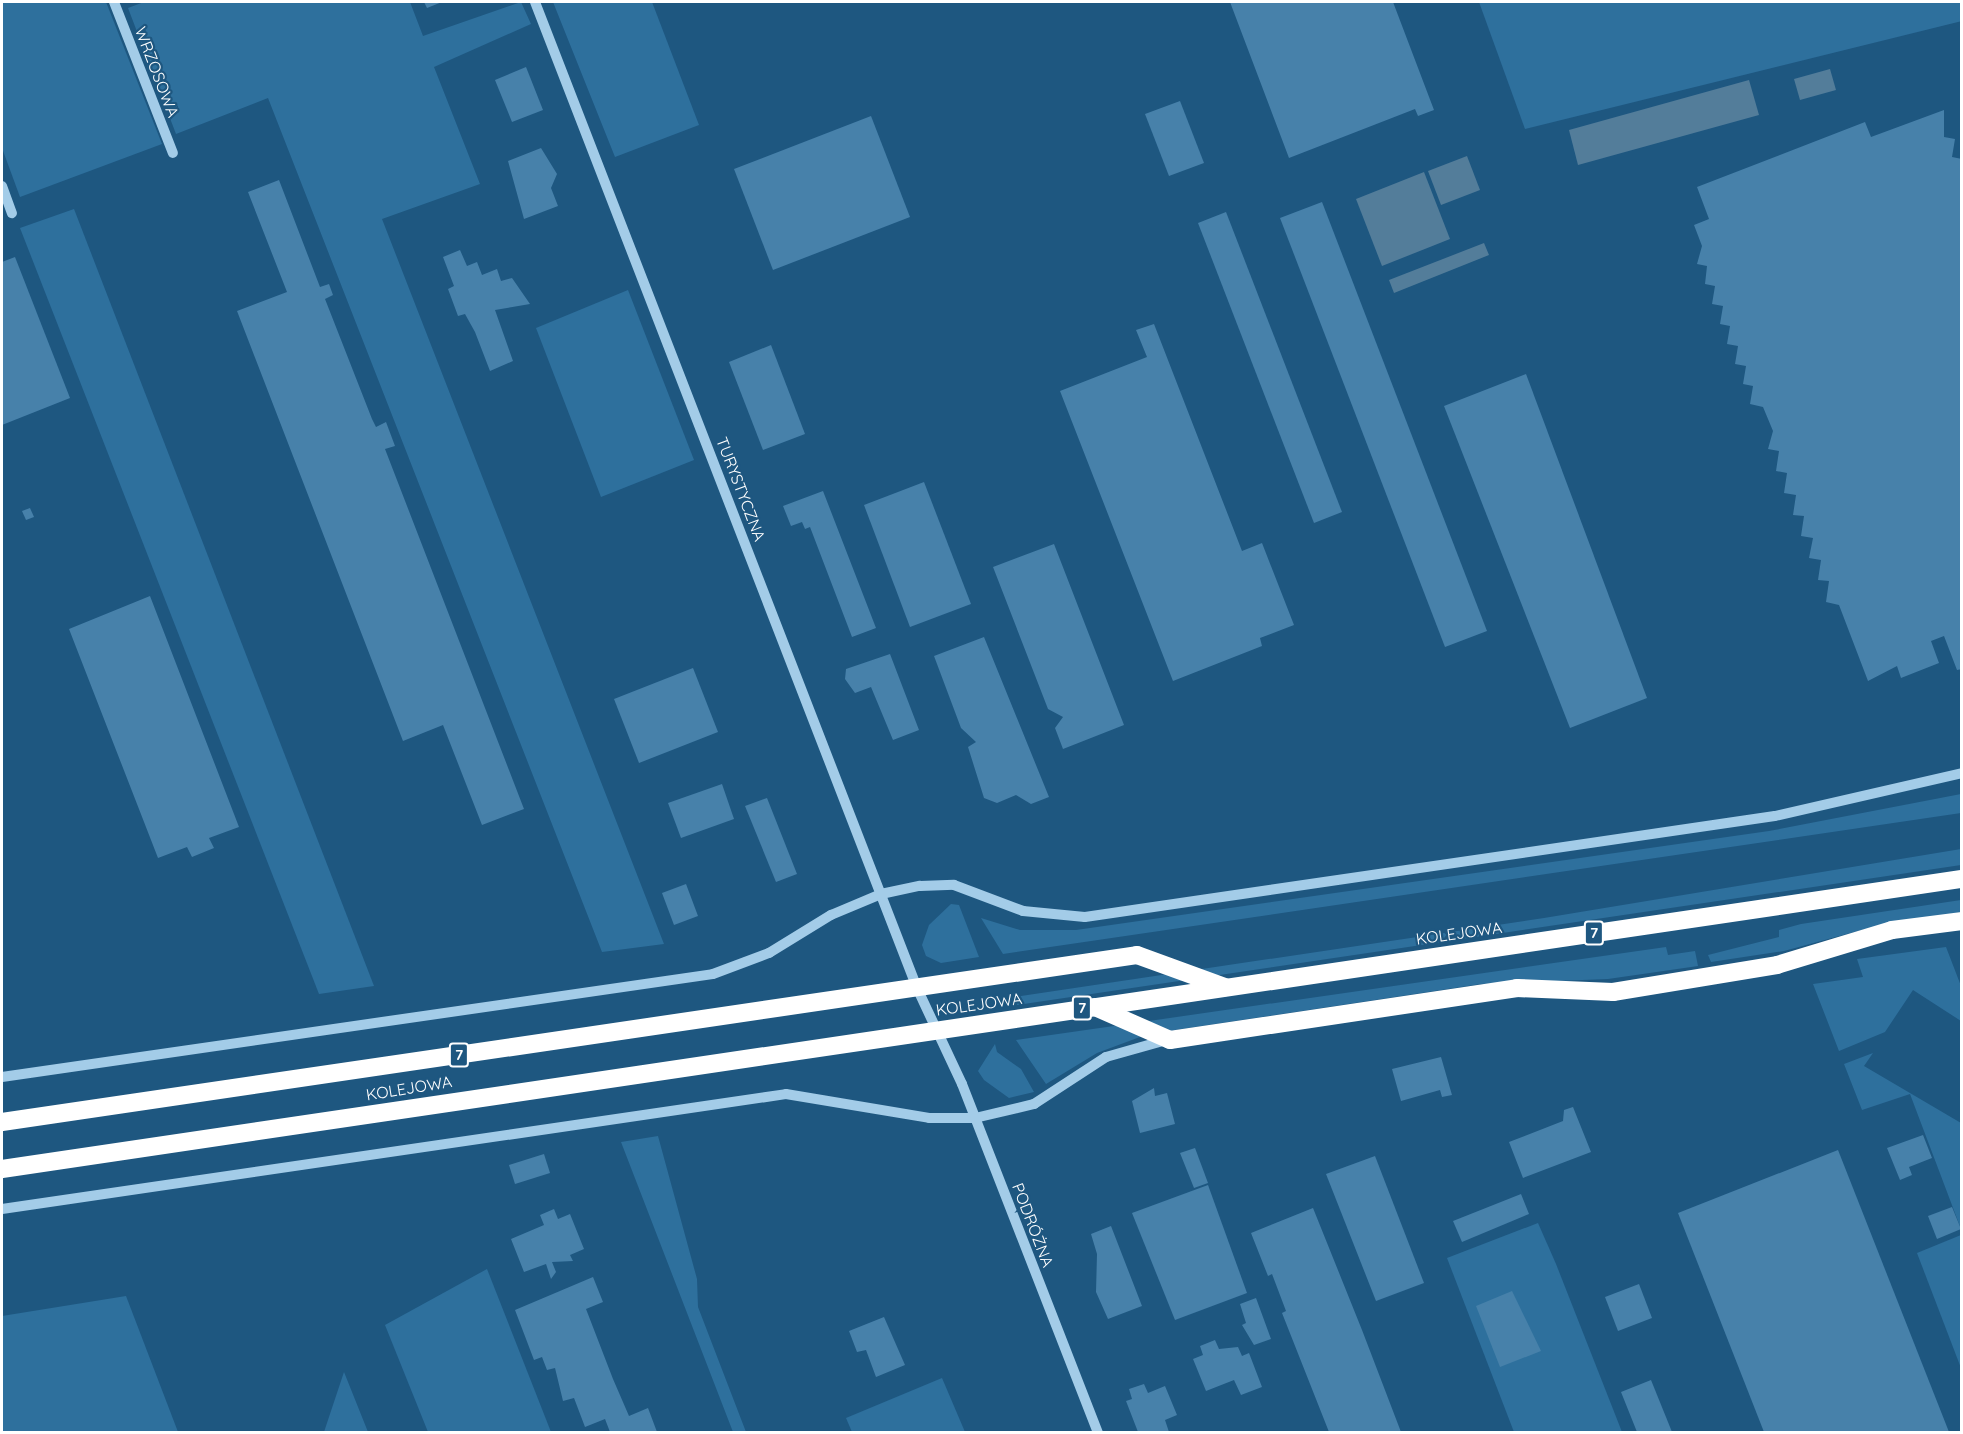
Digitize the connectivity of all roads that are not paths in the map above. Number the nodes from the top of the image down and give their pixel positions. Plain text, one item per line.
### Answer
1 (114, 2) edge
2 (535, 2) edge
3 (173, 153) dead end
4 (2, 186) edge
5 (12, 213) dead end
6 (1962, 773) edge
7 (1962, 879) edge
8 (881, 894) junction
9 (1962, 921) edge
10 (1226, 987) junction
11 (917, 988) junction
12 (1095, 1006) junction
13 (938, 1030) junction
14 (1170, 1040) junction
15 (2, 1077) edge
16 (975, 1118) junction
17 (2, 1122) edge
18 (2, 1168) edge
19 (2, 1209) edge
20 (1098, 1432) edge

1 - 3 street, WRZOSOWA
2 - 8 street, TURYSTYCZNA
4 - 5 street
6 - 8 street
7 - 10 highway, KOLEJOWA / 7
8 - 11 street, TURYSTYCZNA
8 - 15 street
9 - 14 highway
10 - 11 highway, KOLEJOWA / 7
10 - 12 highway, KOLEJOWA / 7
11 - 13 street, TURYSTYCZNA
11 - 17 highway, KOLEJOWA / 7
12 - 13 highway, KOLEJOWA / 7
12 - 14 highway
13 - 16 street, PODRÓŻNA
13 - 18 highway, KOLEJOWA / 7
14 - 16 street
16 - 19 street
16 - 20 street, PODRÓŻNA

